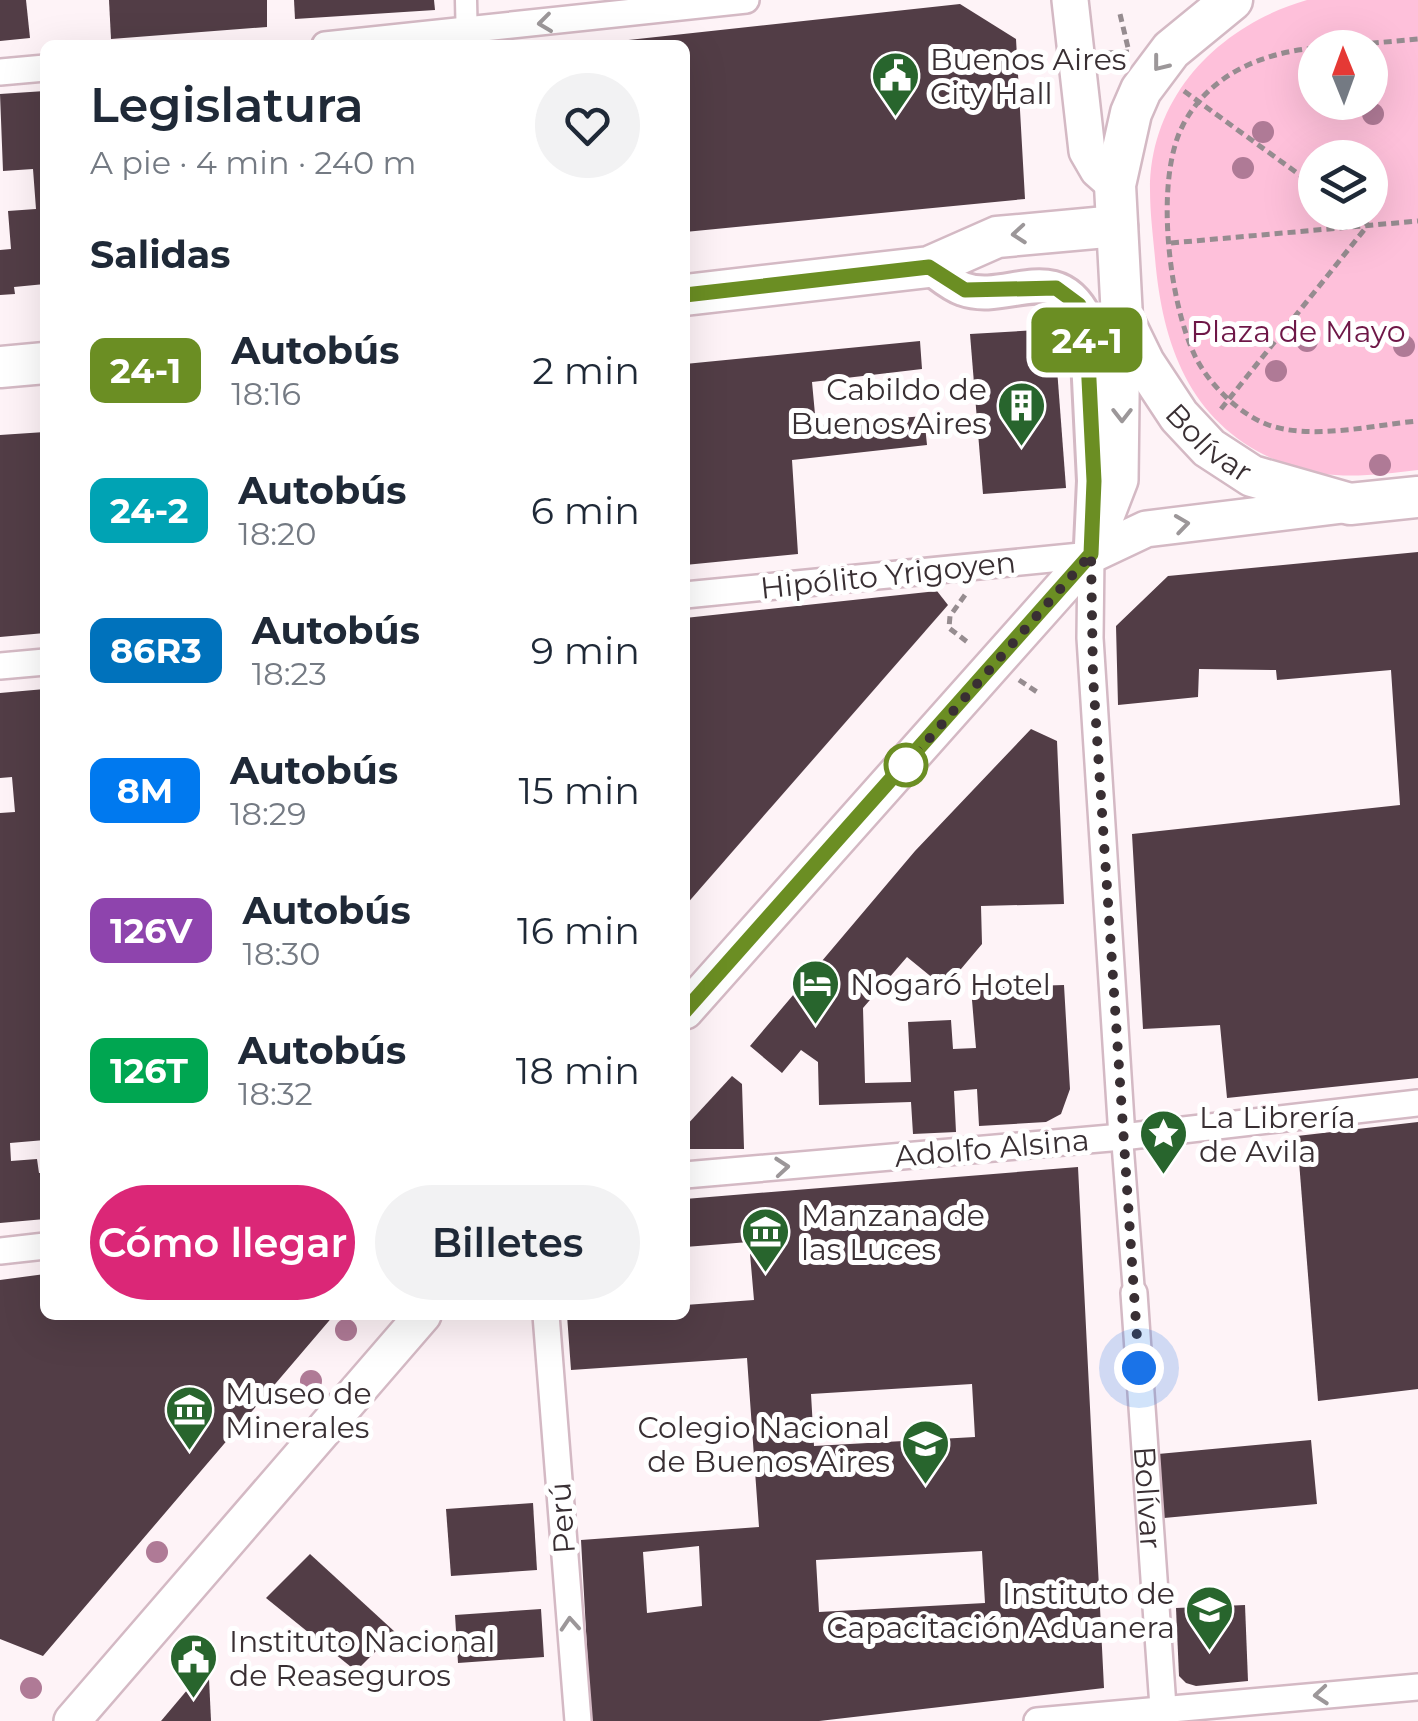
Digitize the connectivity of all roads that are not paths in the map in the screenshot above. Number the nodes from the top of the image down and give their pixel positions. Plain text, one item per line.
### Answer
1 (466, 0) edge
2 (746, 0) edge
3 (1070, 0) edge
4 (1232, 0) edge
5 (467, 39) edge
6 (40, 68) edge
7 (0, 72) edge
8 (1115, 185) junction
9 (1116, 226) junction
10 (929, 267) junction
11 (690, 294) edge
12 (1122, 318) junction
13 (40, 364) edge
14 (0, 367) edge
15 (1418, 497) edge
16 (1350, 504) junction
17 (1091, 554) junction
18 (690, 594) edge
19 (40, 662) edge
20 (0, 666) edge
21 (690, 1005) edge
22 (1418, 1103) edge
23 (1122, 1137) junction
24 (690, 1175) edge
25 (40, 1247) edge
26 (0, 1251) edge
27 (1134, 1293) joint
28 (420, 1320) edge
29 (546, 1320) edge
30 (1418, 1687) edge
31 (1164, 1715) edge
32 (72, 1721) edge
33 (578, 1721) edge
34 (1037, 1721) edge

1 - 5 street
2 -> 5 street
3 - 8 main road
4 -> 8 main road, Bolívar
6 - 7 street
8 - 9 main road, Bolívar
9 -> 10 main road
9 - 12 main road, Bolívar
10 - 11 main road
10 - 17 street, Bolívar
12 - 16 main road, Bolívar
12 -> 17 main road, Bolívar
13 - 14 main road
15 - 16 main road
17 -> 16 main road
17 - 18 street, Hipólito Yrigoyen
17 - 21 main road
17 - 23 street, Bolívar
19 - 20 street
22 - 23 street, Adolfo Alsina
24 -> 23 street, Adolfo Alsina
23 - 27 street, Bolívar
25 - 26 street
27 - 31 street, Bolívar
28 - 32 main road
33 -> 29 street, Perú
30 -> 31 street
31 - 34 street

